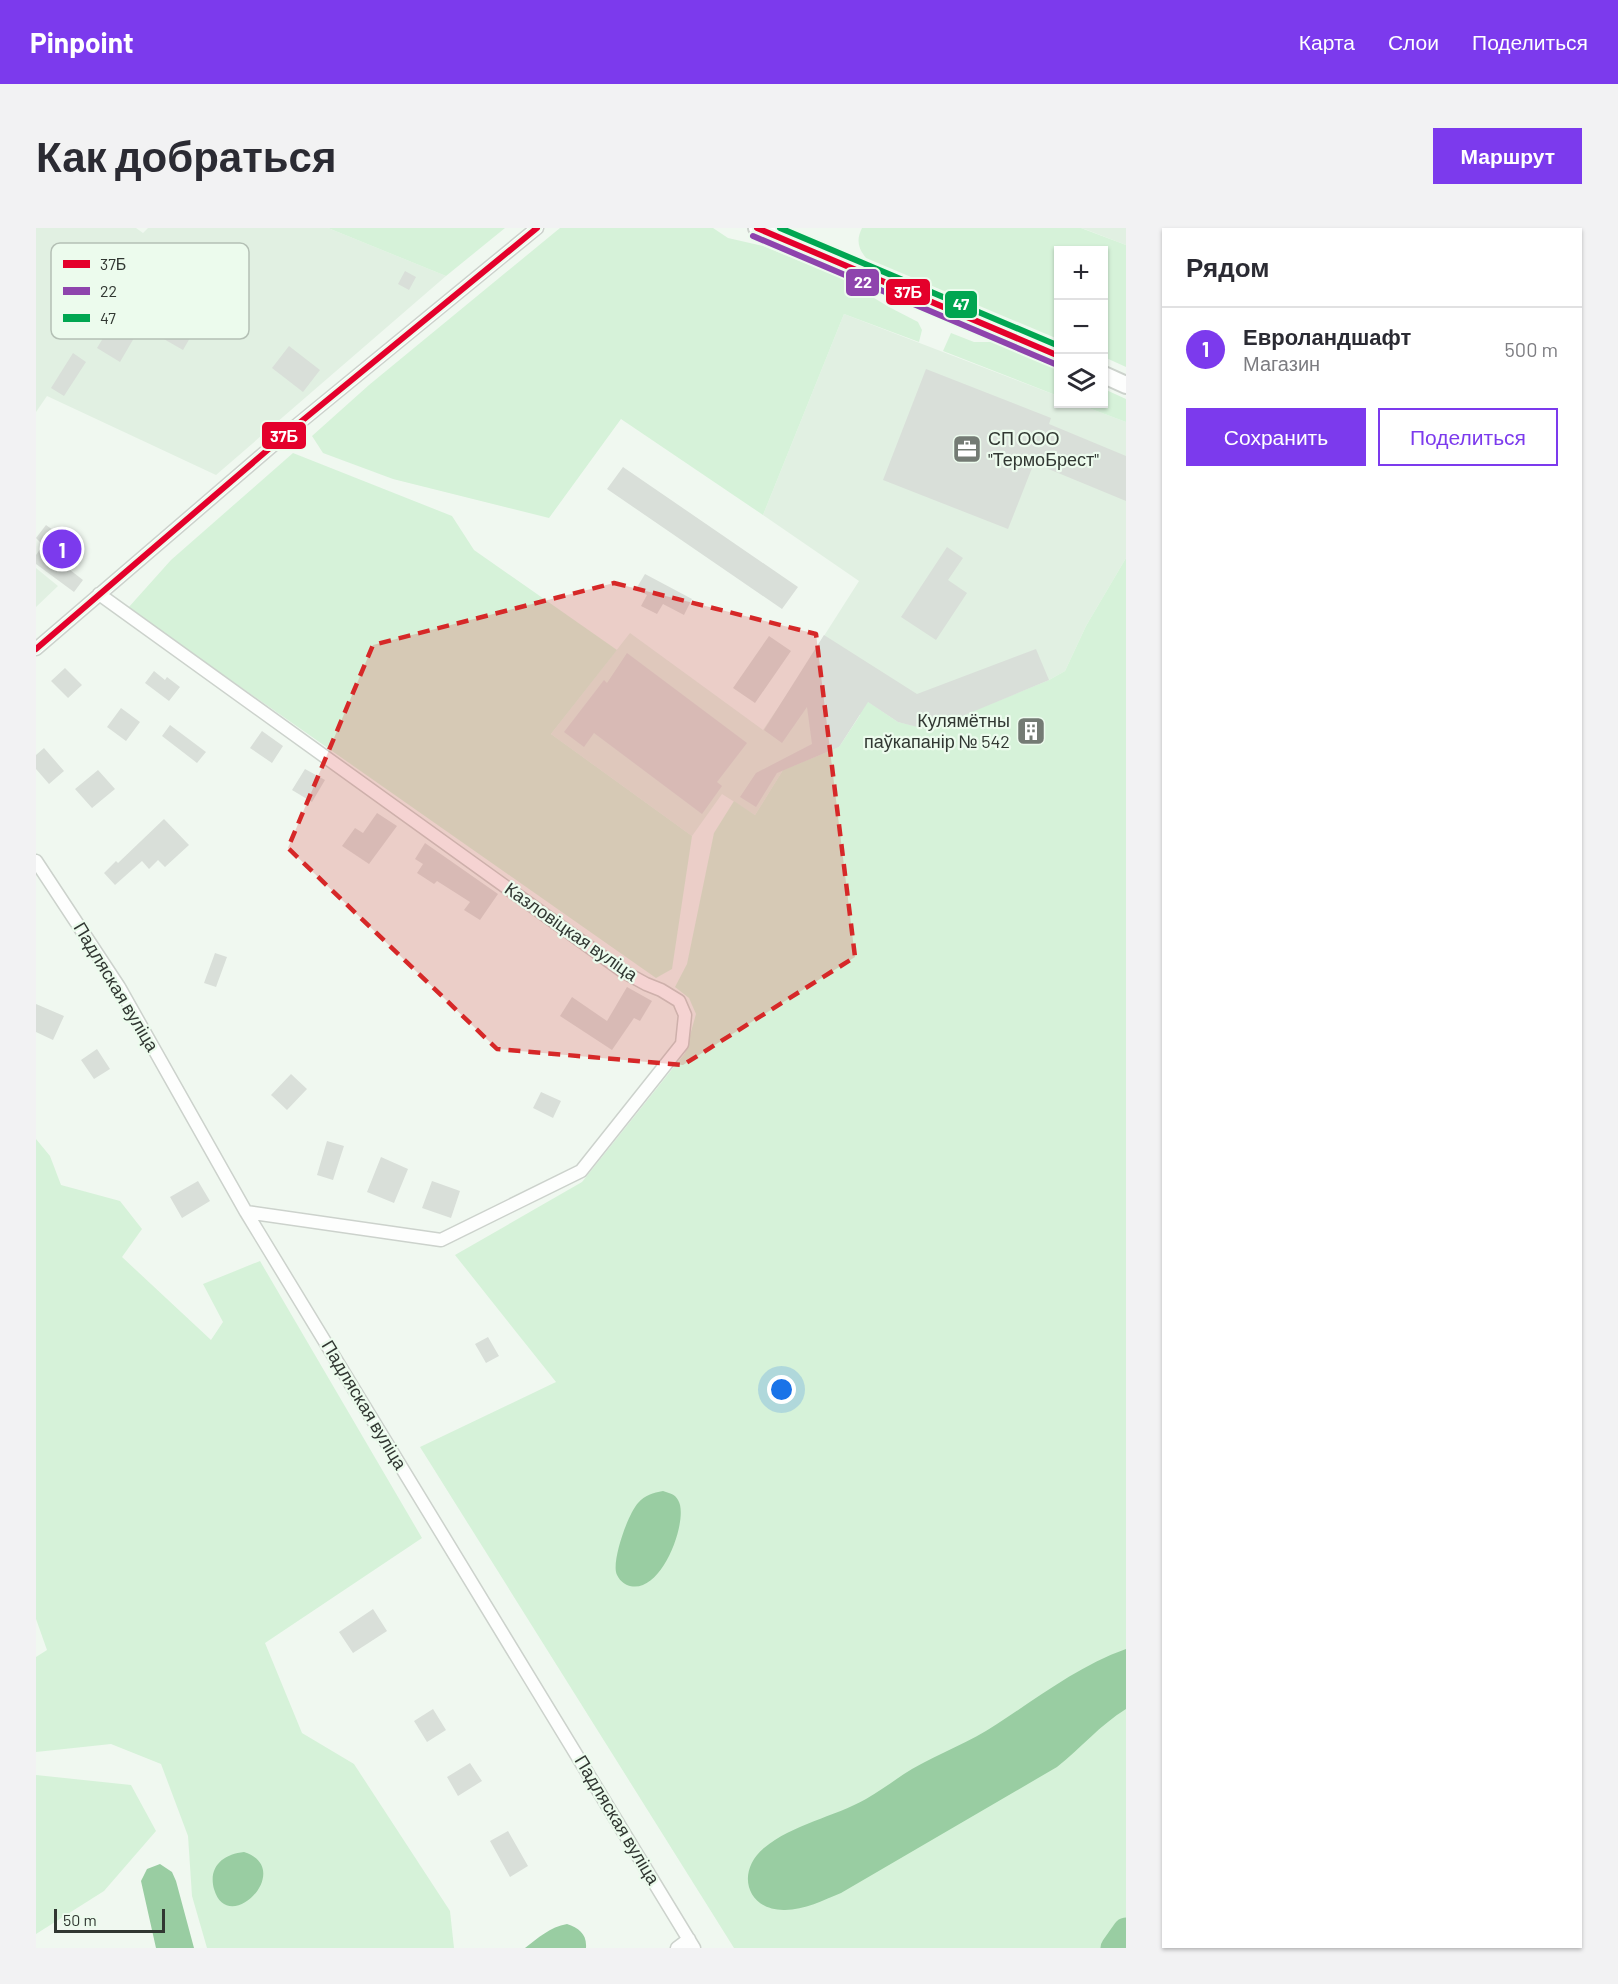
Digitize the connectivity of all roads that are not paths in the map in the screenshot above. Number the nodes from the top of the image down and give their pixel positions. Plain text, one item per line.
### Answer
1 (537, 228) edge
2 (757, 228) edge
3 (1054, 354) edge
4 (1108, 377) edge
5 (1126, 385) edge
6 (99, 594) junction
7 (36, 649) edge
8 (36, 861) edge
9 (246, 1212) junction
10 (692, 1944) edge
11 (677, 1948) edge

1 - 6 street
2 - 3 main road
4 - 5 main road
6 - 7 street
6 - 9 street, Казловіцкая вуліца
8 - 9 street, Падляская вуліца
9 - 10 street, Падляская вуліца
10 - 11 street

